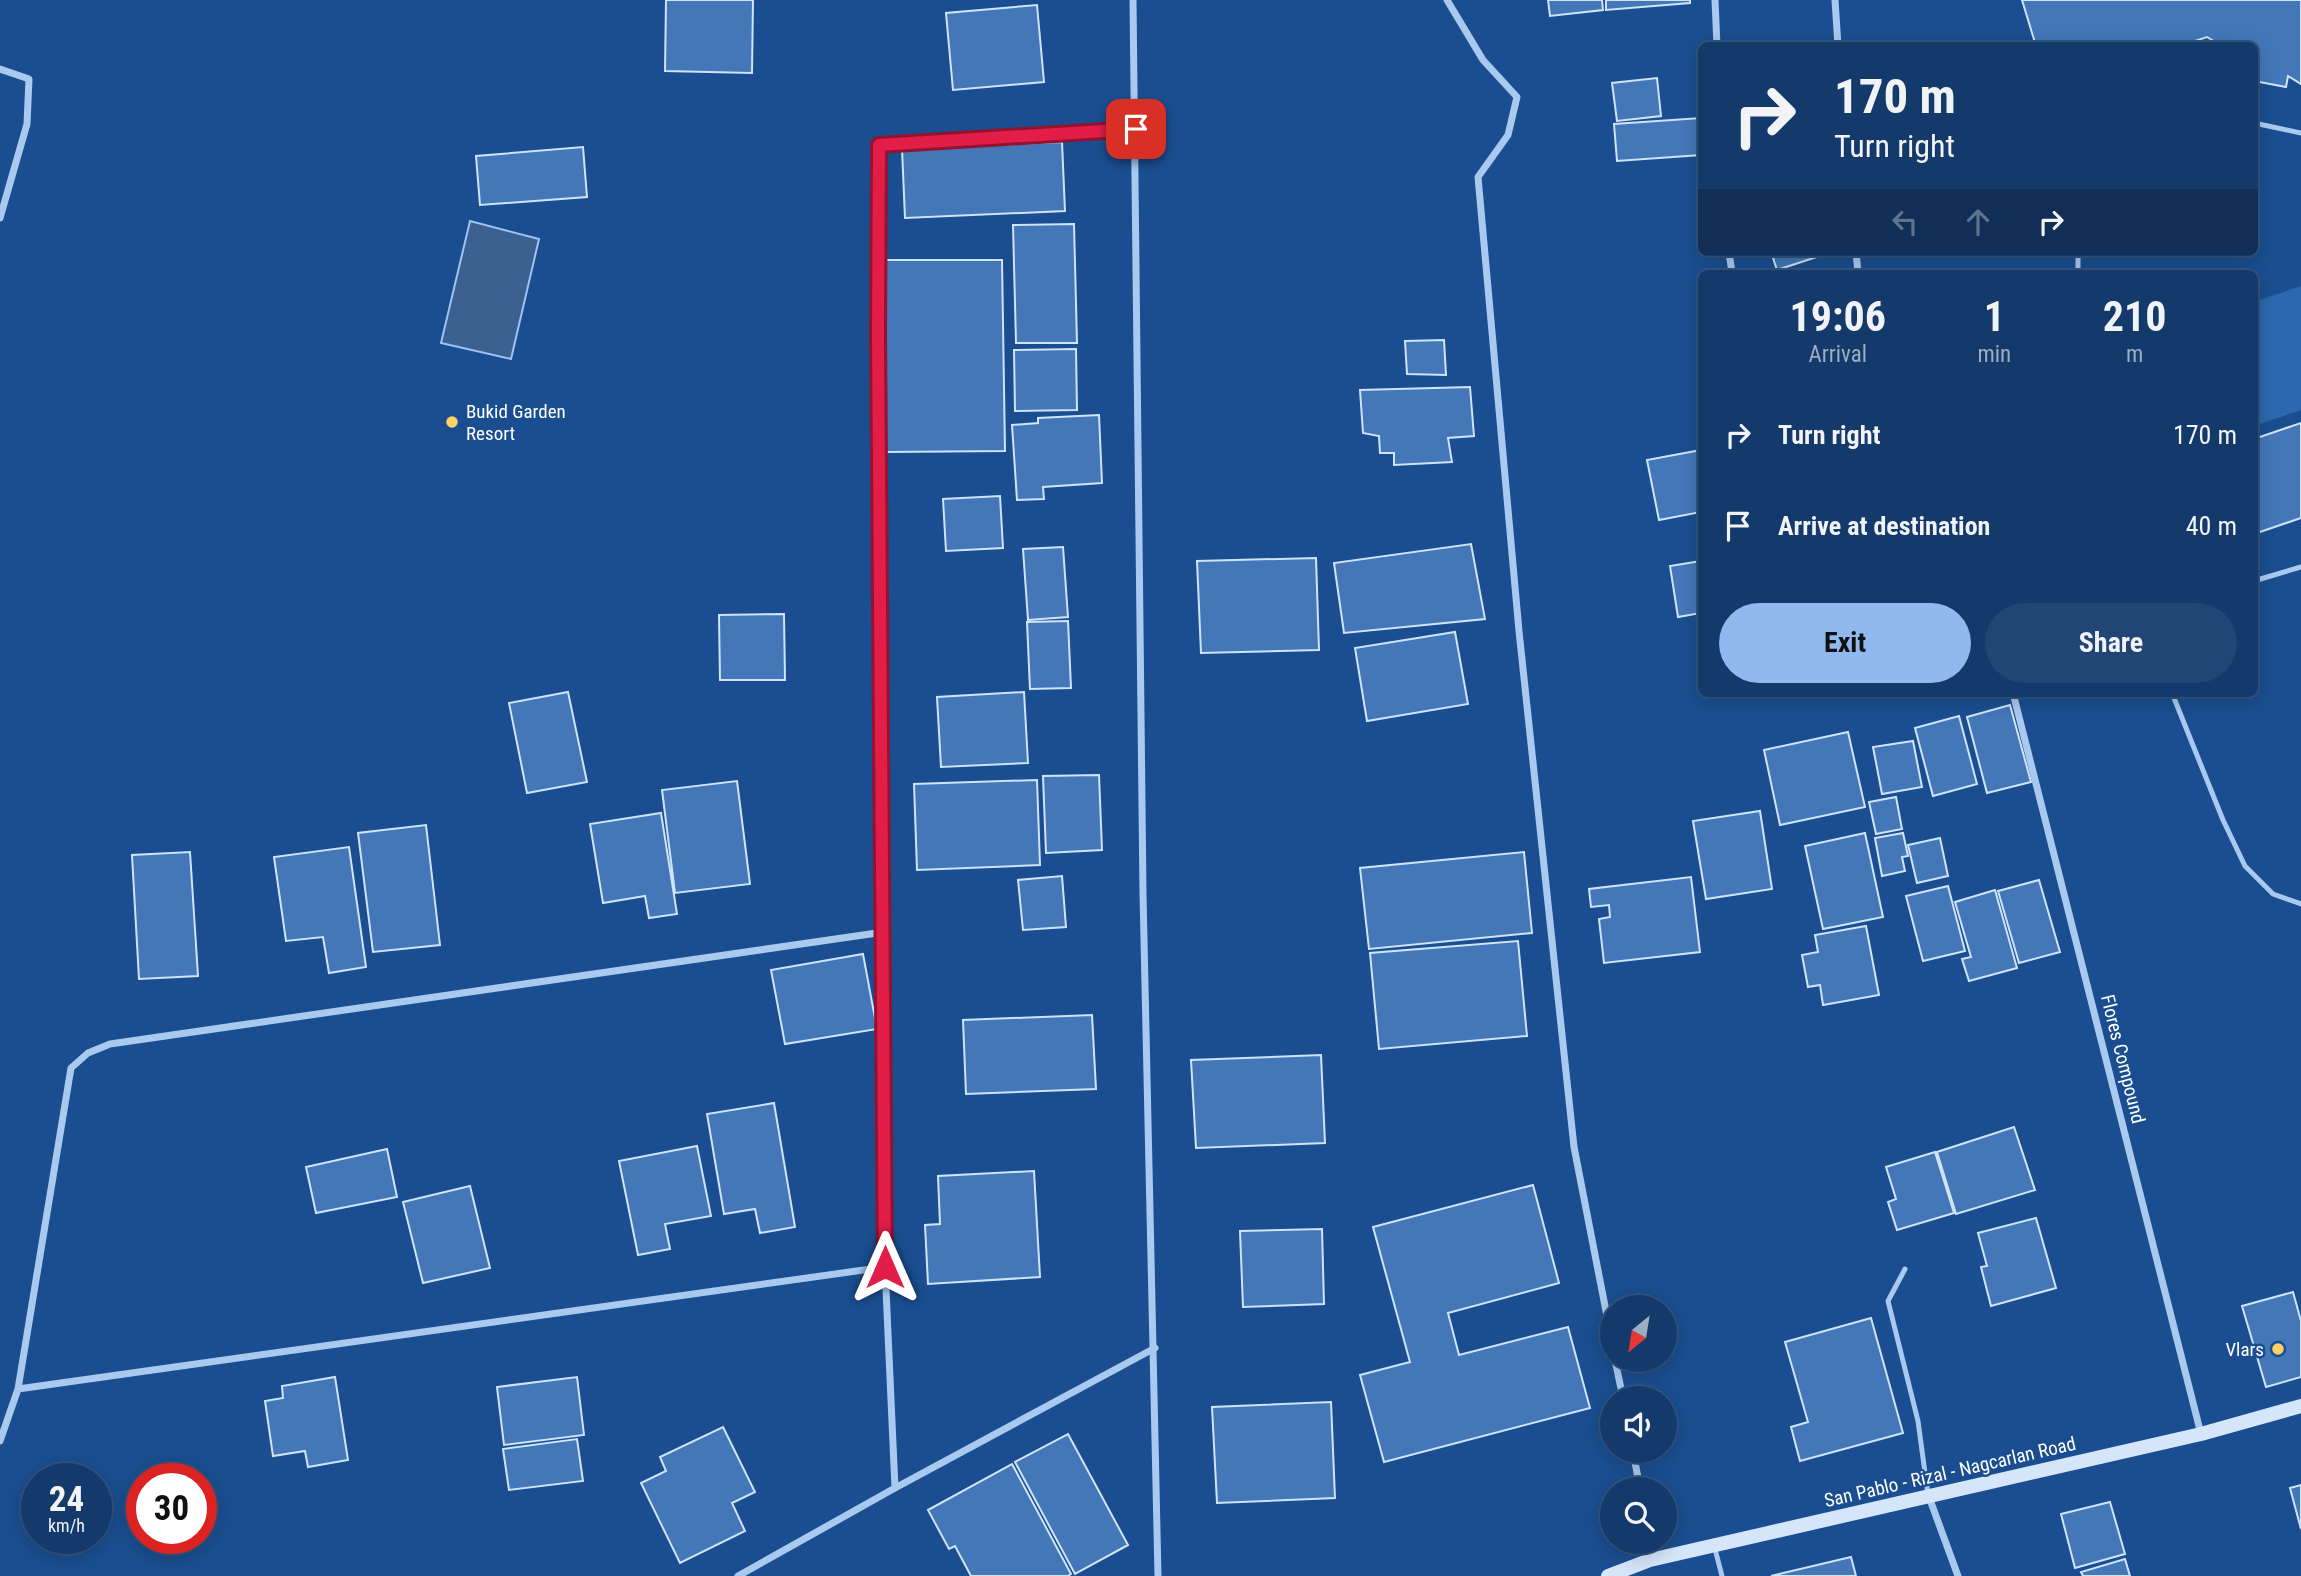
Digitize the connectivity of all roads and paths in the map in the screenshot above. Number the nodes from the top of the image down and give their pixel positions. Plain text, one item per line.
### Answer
1 (1133, 0) edge
2 (1447, 0) edge
3 (1715, 0) edge
4 (1835, 0) edge
5 (1717, 42) edge
6 (1839, 42) edge
7 (0, 69) edge
8 (2258, 124) edge
9 (1136, 129) junction
10 (2301, 133) edge
11 (0, 218) edge
12 (2301, 568) edge
13 (2258, 580) edge
14 (2014, 697) edge
15 (2174, 697) edge
16 (2301, 904) edge
17 (884, 932) junction
18 (885, 1267) junction
19 (1905, 1269) dead end
20 (1603, 1295) edge
21 (1155, 1348) junction
22 (18, 1389) junction
23 (2301, 1406) edge
24 (2201, 1434) junction
25 (0, 1441) edge
26 (895, 1488) junction
27 (1929, 1497) junction
28 (1714, 1545) junction
29 (1649, 1554) edge
30 (1650, 1560) junction
31 (738, 1576) edge
32 (1158, 1576) edge
33 (1608, 1576) edge
34 (1722, 1576) edge
35 (1958, 1576) edge

1 - 9 street
2 - 20 street
3 - 5 street
4 - 6 street
7 - 11 street
8 - 10 lane
9 - 17 street
9 - 21 street
12 - 13 lane
14 - 24 street, Flores Compound
15 - 16 lane
17 - 18 street
17 - 22 street
18 - 22 street
18 - 26 street
19 - 27 lane
21 - 26 street
21 - 32 street
22 - 25 street
23 - 24 main road, San Pablo - Rizal - Nagcarlan Road
24 - 27 main road, San Pablo - Rizal - Nagcarlan Road
26 - 31 street
27 - 28 main road, San Pablo - Rizal - Nagcarlan Road
27 - 35 street
28 - 30 main road, San Pablo - Rizal - Nagcarlan Road
28 - 34 lane
29 - 30 street
30 - 33 main road, San Pablo - Rizal - Nagcarlan Road

